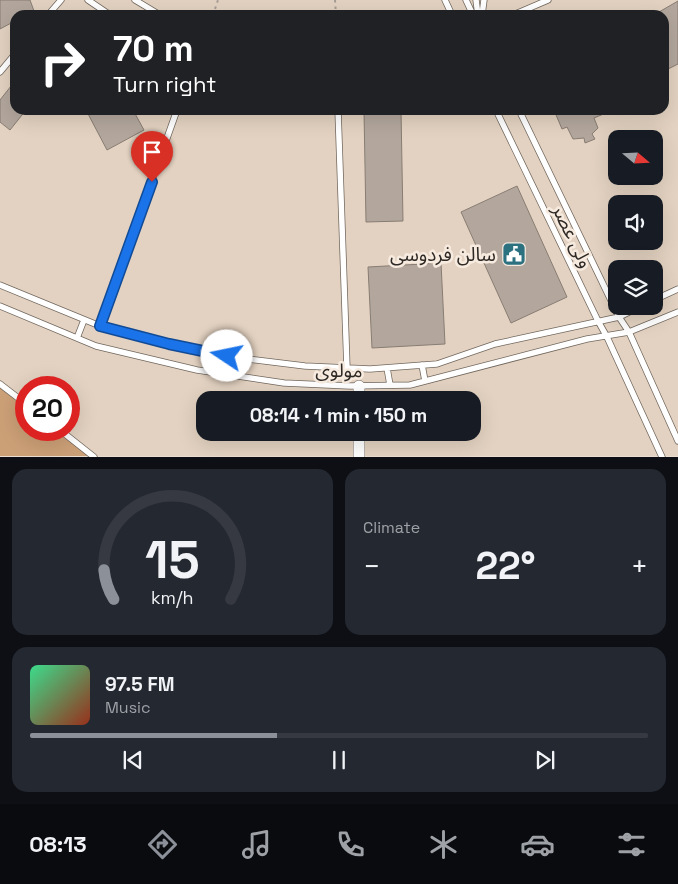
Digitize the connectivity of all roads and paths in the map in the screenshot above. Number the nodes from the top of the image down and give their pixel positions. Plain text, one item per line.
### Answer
1 (61, 0) edge
2 (88, 0) edge
3 (135, 0) edge
4 (548, 0) edge
5 (52, 10) edge
6 (103, 10) edge
7 (152, 10) edge
8 (525, 10) edge
9 (10, 60) edge
10 (0, 72) edge
11 (175, 115) edge
12 (338, 115) edge
13 (498, 115) edge
14 (521, 115) edge
15 (0, 285) edge
16 (678, 289) edge
17 (663, 296) edge
18 (0, 306) edge
19 (678, 312) edge
20 (623, 315) edge
21 (619, 317) junction
22 (84, 320) junction
23 (598, 321) junction
24 (100, 326) junction
25 (629, 332) junction
26 (608, 337) junction
27 (77, 338) junction
28 (422, 365) junction
29 (347, 368) junction
30 (388, 368) junction
31 (425, 381) junction
32 (0, 384) edge
33 (390, 385) junction
34 (358, 386) junction
35 (358, 391) edge
36 (15, 396) edge
37 (74, 441) edge
38 (359, 441) edge
39 (678, 441) edge
40 (94, 456) edge
41 (359, 456) edge
42 (662, 456) edge

1 - 5 lane
2 - 6 lane
3 - 7 lane
4 - 8 lane
9 - 10 lane
11 - 24 lane
12 - 29 lane
13 - 23 lane, ولی عصر
14 - 21 lane, ولی عصر
15 - 22 lane, مولوی
16 - 17 lane
18 - 27 lane, مولوی
19 - 25 lane, مولوی
20 - 21 lane, مولوی
21 - 23 lane, مولوی
21 - 25 lane, ولی عصر
22 - 24 lane, مولوی
22 - 27 lane
23 - 26 lane, ولی عصر
23 - 28 lane, مولوی
24 - 29 lane, مولوی
25 - 26 lane, مولوی
25 - 39 lane, ولی عصر
26 - 31 lane, مولوی
26 - 42 lane, ولی عصر
27 - 34 lane, مولوی
28 - 30 lane, مولوی
28 - 31 lane
29 - 30 lane, مولوی
30 - 33 lane
31 - 33 lane, مولوی
32 - 36 lane
33 - 34 lane, مولوی
34 - 35 street
37 - 40 lane
38 - 41 street

